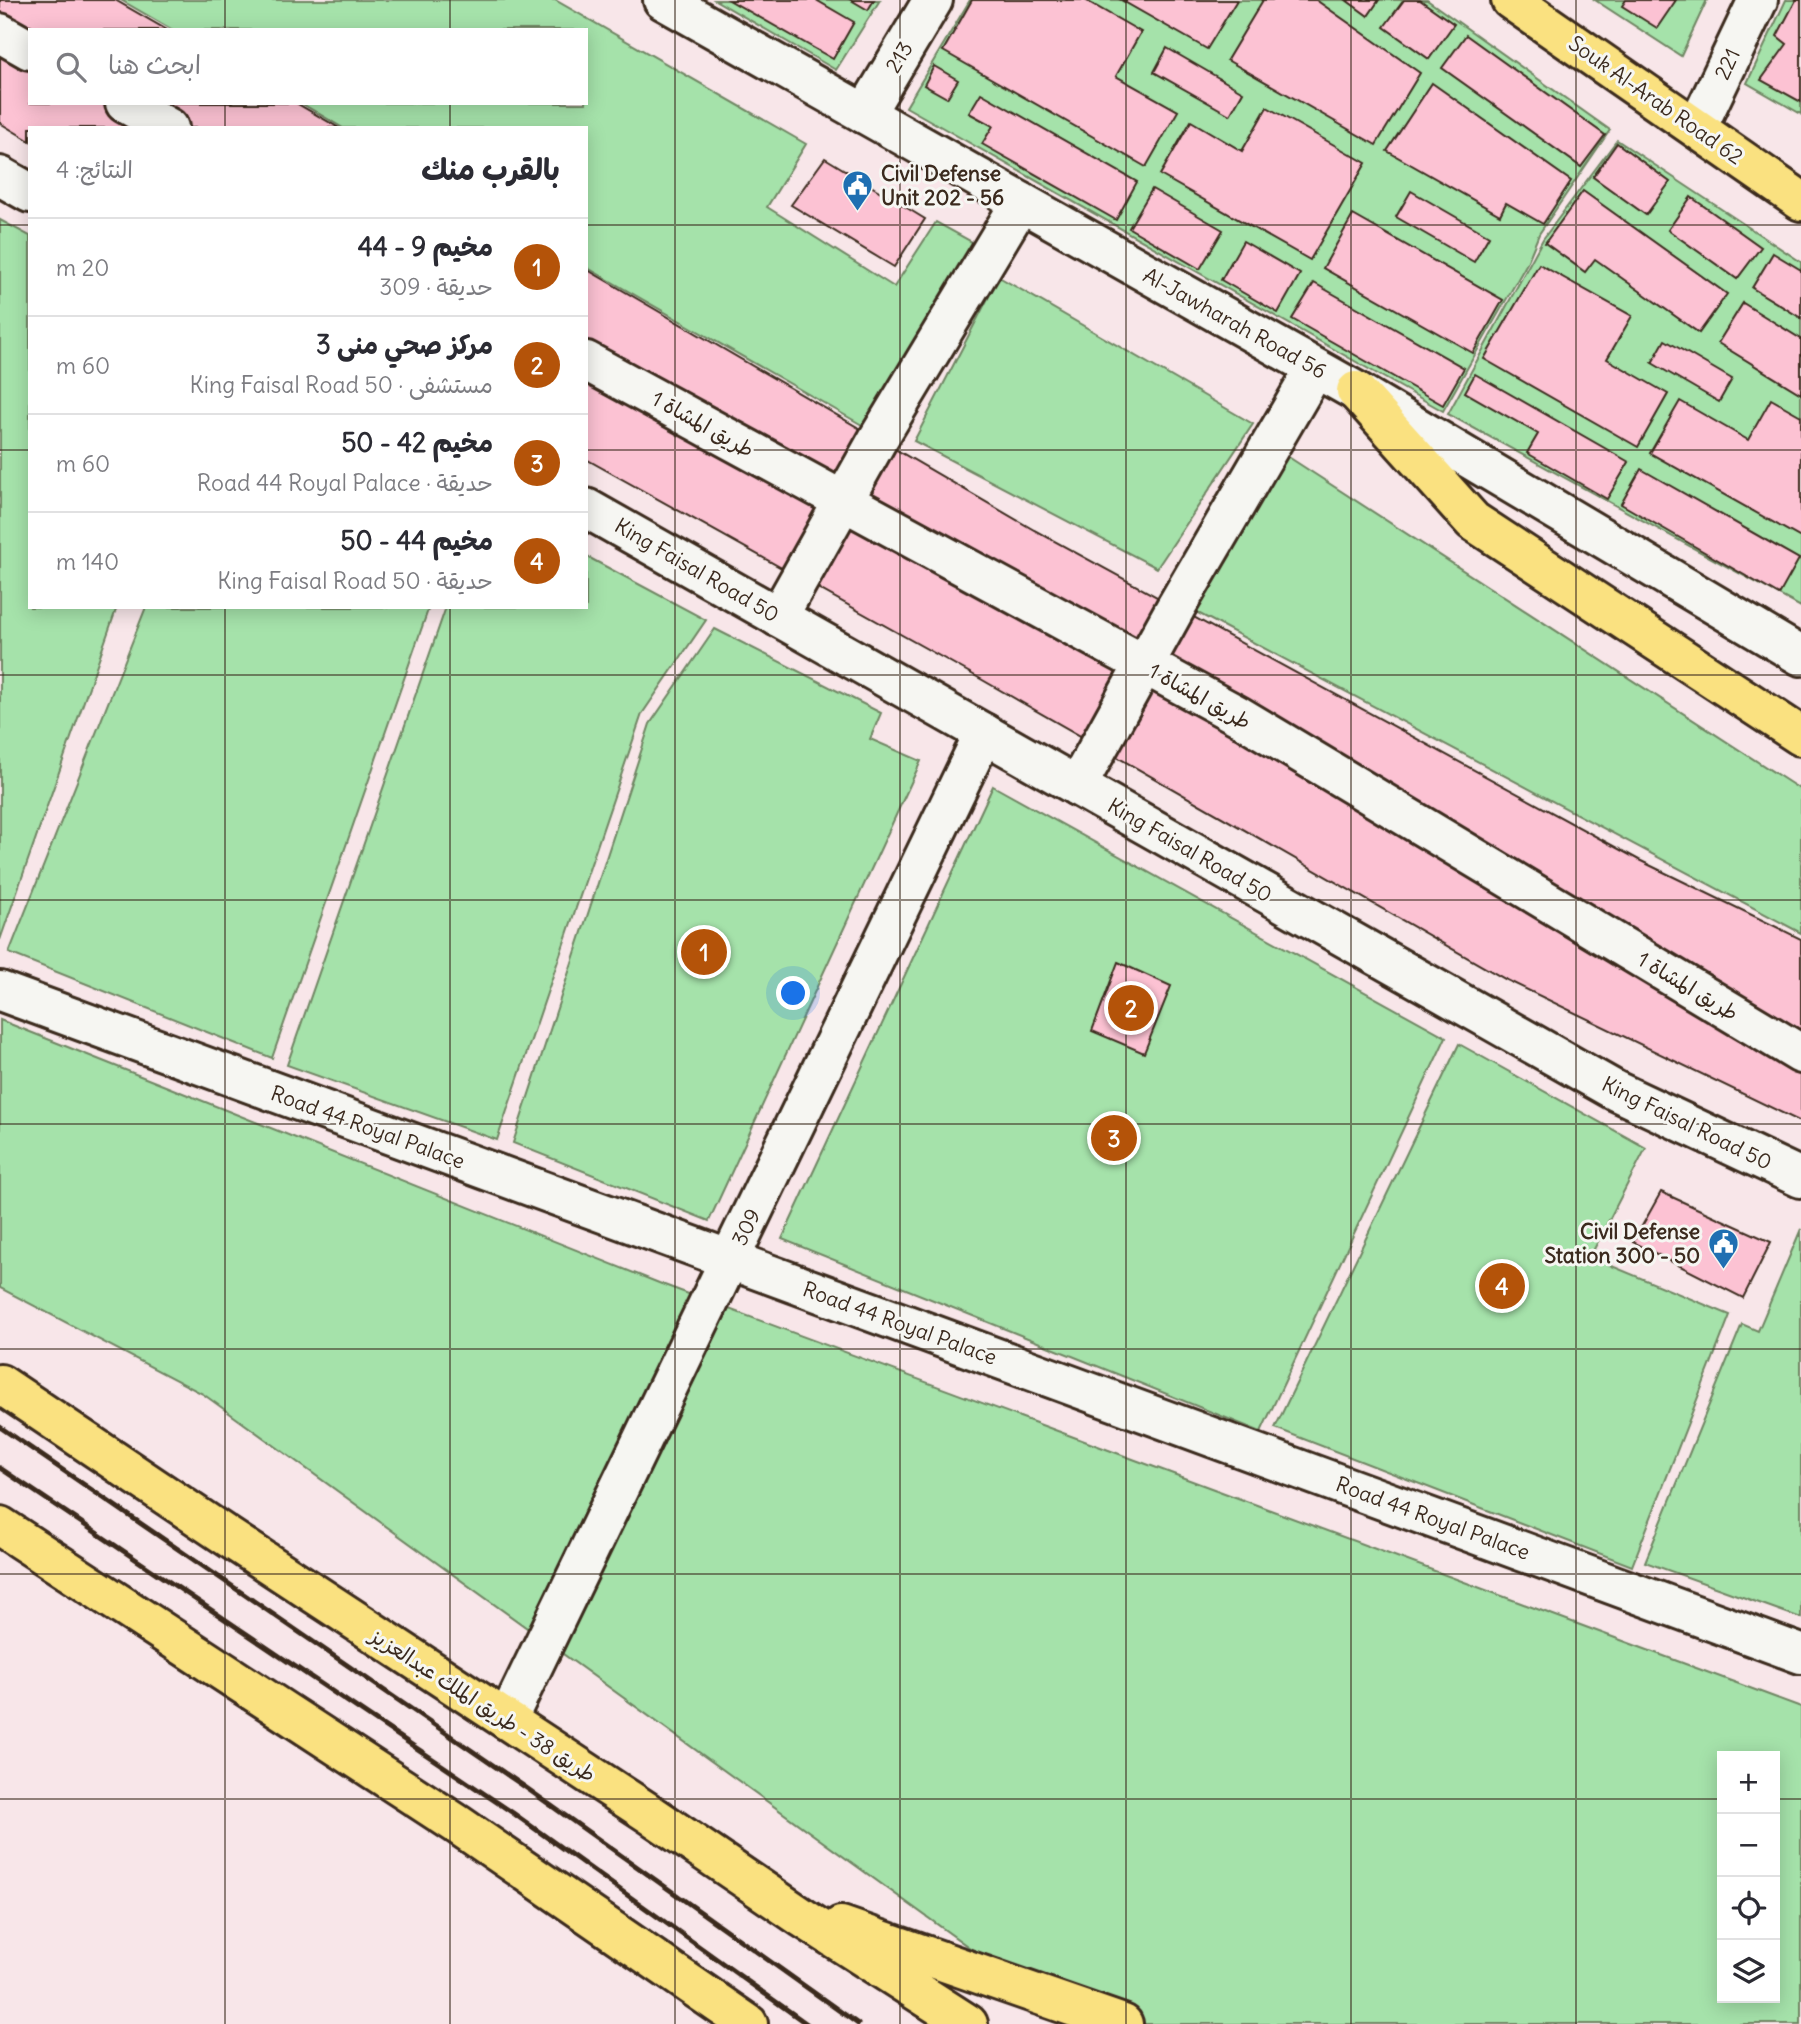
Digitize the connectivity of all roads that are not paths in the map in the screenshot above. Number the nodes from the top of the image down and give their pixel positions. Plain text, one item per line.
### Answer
1 (663, 0) edge
2 (933, 0) edge
3 (1511, 0) edge
4 (1758, 0) edge
5 (0, 33) edge
6 (28, 49) edge
7 (129, 105) edge
8 (865, 114) junction
9 (165, 126) edge
10 (1697, 128) junction
11 (1801, 168) edge
12 (0, 176) edge
13 (28, 192) edge
14 (1801, 201) edge
15 (1021, 202) junction
16 (588, 362) edge
17 (1315, 369) junction
18 (1356, 391) junction
19 (844, 501) junction
20 (588, 509) edge
21 (778, 617) junction
22 (1801, 656) edge
23 (1144, 665) junction
24 (984, 733) junction
25 (1801, 736) edge
26 (1077, 786) junction
27 (0, 991) edge
28 (1801, 1054) edge
29 (1801, 1178) edge
30 (730, 1260) junction
31 (0, 1384) edge
32 (0, 1527) edge
33 (1801, 1654) edge
34 (507, 1720) junction
35 (786, 1907) junction
36 (748, 2024) edge
37 (968, 2024) edge
38 (1123, 2024) edge

1 - 8 street, Al-Jawharah Road 56
2 - 8 street, 213
3 - 10 main road, Souk Al-Arab Road 62
4 - 10 street, 221
5 - 6 street
7 - 9 street
8 - 15 street, Al-Jawharah Road 56
10 - 11 main road
10 - 14 main road, Souk Al-Arab Road 62
12 - 13 street
15 - 17 street, Al-Jawharah Road 56
15 - 19 street
16 - 19 street, طريق المشاة 1
17 - 18 street, Al-Jawharah Road 56
17 - 23 street
18 - 22 street, Al-Jawharah Road 56
18 - 25 main road
19 - 21 street
19 - 23 street, طريق المشاة 1
20 - 21 street, King Faisal Road 50
21 - 24 street, King Faisal Road 50
23 - 26 street
23 - 28 street, طريق المشاة 1
24 - 26 street, King Faisal Road 50
24 - 30 street, 309
26 - 29 street, King Faisal Road 50
27 - 30 street, Road 44 Royal Palace
30 - 33 street, Road 44 Royal Palace
30 - 34 street, 309
31 - 34 main road, طريق 38 - طريق الملك عبدالعزيز
32 - 36 main road
34 - 35 main road, طريق 38 - طريق الملك عبدالعزيز
35 - 37 main road, طريق 38 - طريق الملك عبدالعزيز
35 - 38 main road

